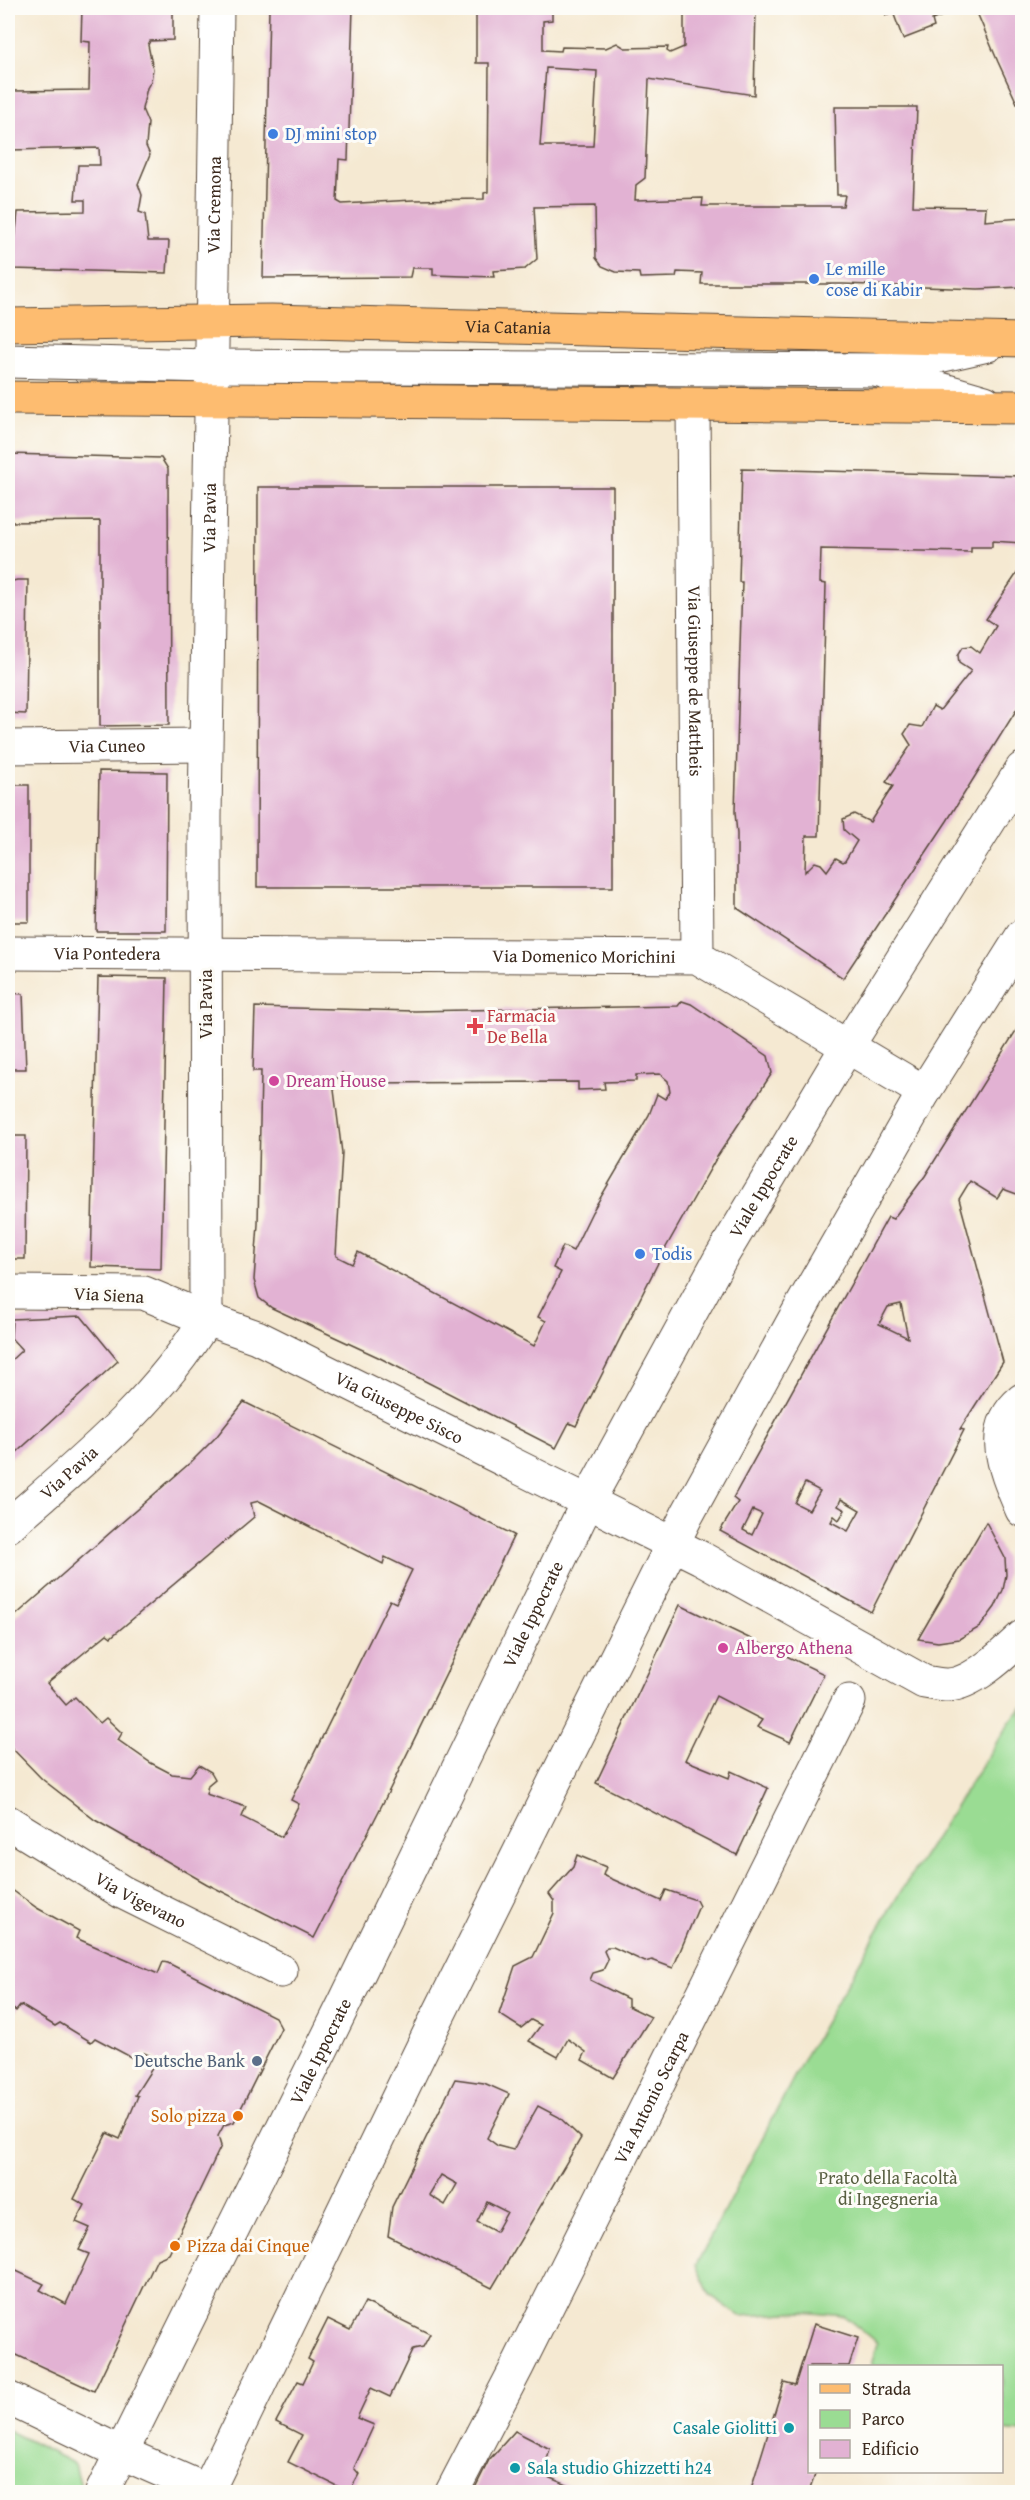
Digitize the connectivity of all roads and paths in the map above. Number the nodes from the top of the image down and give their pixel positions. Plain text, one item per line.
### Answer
1 (217, 8) edge
2 (211, 322) junction
3 (8, 325) edge
4 (1015, 340) edge
5 (8, 361) edge
6 (210, 366) junction
7 (877, 370) junction
8 (8, 398) edge
9 (210, 400) junction
10 (693, 405) junction
11 (1013, 408) edge
12 (205, 745) junction
13 (8, 747) edge
14 (1023, 769) edge
15 (1023, 936) edge
16 (8, 953) edge
17 (206, 954) junction
18 (697, 957) junction
19 (847, 1047) junction
20 (924, 1092) junction
21 (8, 1292) edge
22 (206, 1319) junction
23 (1017, 1404) edge
24 (588, 1501) junction
25 (1023, 1510) edge
26 (8, 1526) edge
27 (673, 1544) junction
28 (1023, 1637) edge
29 (849, 1701) dead end
30 (8, 1822) edge
31 (281, 1971) dead end
32 (8, 2398) edge
33 (122, 2453) junction
34 (208, 2492) edge
35 (102, 2493) edge
36 (452, 2493) edge

1 - 2 street, Via Cremona
2 - 3 main road, Via Catania
2 - 4 main road, Via Catania
2 - 6 street, Via Cremona
4 - 7 street, Via Catania
5 - 6 street, Via Catania
6 - 7 street, Via Catania
6 - 9 street, Via Cremona
7 - 11 street, Via Catania
8 - 9 main road, Via Catania
9 - 10 main road, Via Catania
9 - 12 street, Via Pavia
10 - 11 main road, Via Catania
10 - 18 street, Via Giuseppe de Mattheis
12 - 13 street, Via Cuneo
12 - 17 street, Via Pavia
14 - 19 street, Viale Ippocrate
15 - 20 street
16 - 17 street, Via Pontedera
17 - 18 street, Via Domenico Morichini
17 - 22 street, Via Pavia
18 - 19 street, Via Domenico Morichini
19 - 20 street, Via Domenico Morichini
19 - 24 street, Viale Ippocrate
20 - 27 street
21 - 22 street, Via Siena
22 - 24 street, Via Giuseppe Sisco
22 - 26 street, Via Pavia
23 - 25 street
24 - 27 street, Via Giuseppe Sisco
24 - 33 street, Viale Ippocrate
27 - 28 street, Via Giuseppe Sisco
27 - 34 street
29 - 36 street, Via Antonio Scarpa
30 - 31 street, Via Vigevano
32 - 33 street
33 - 34 street
33 - 35 street, Viale Ippocrate

